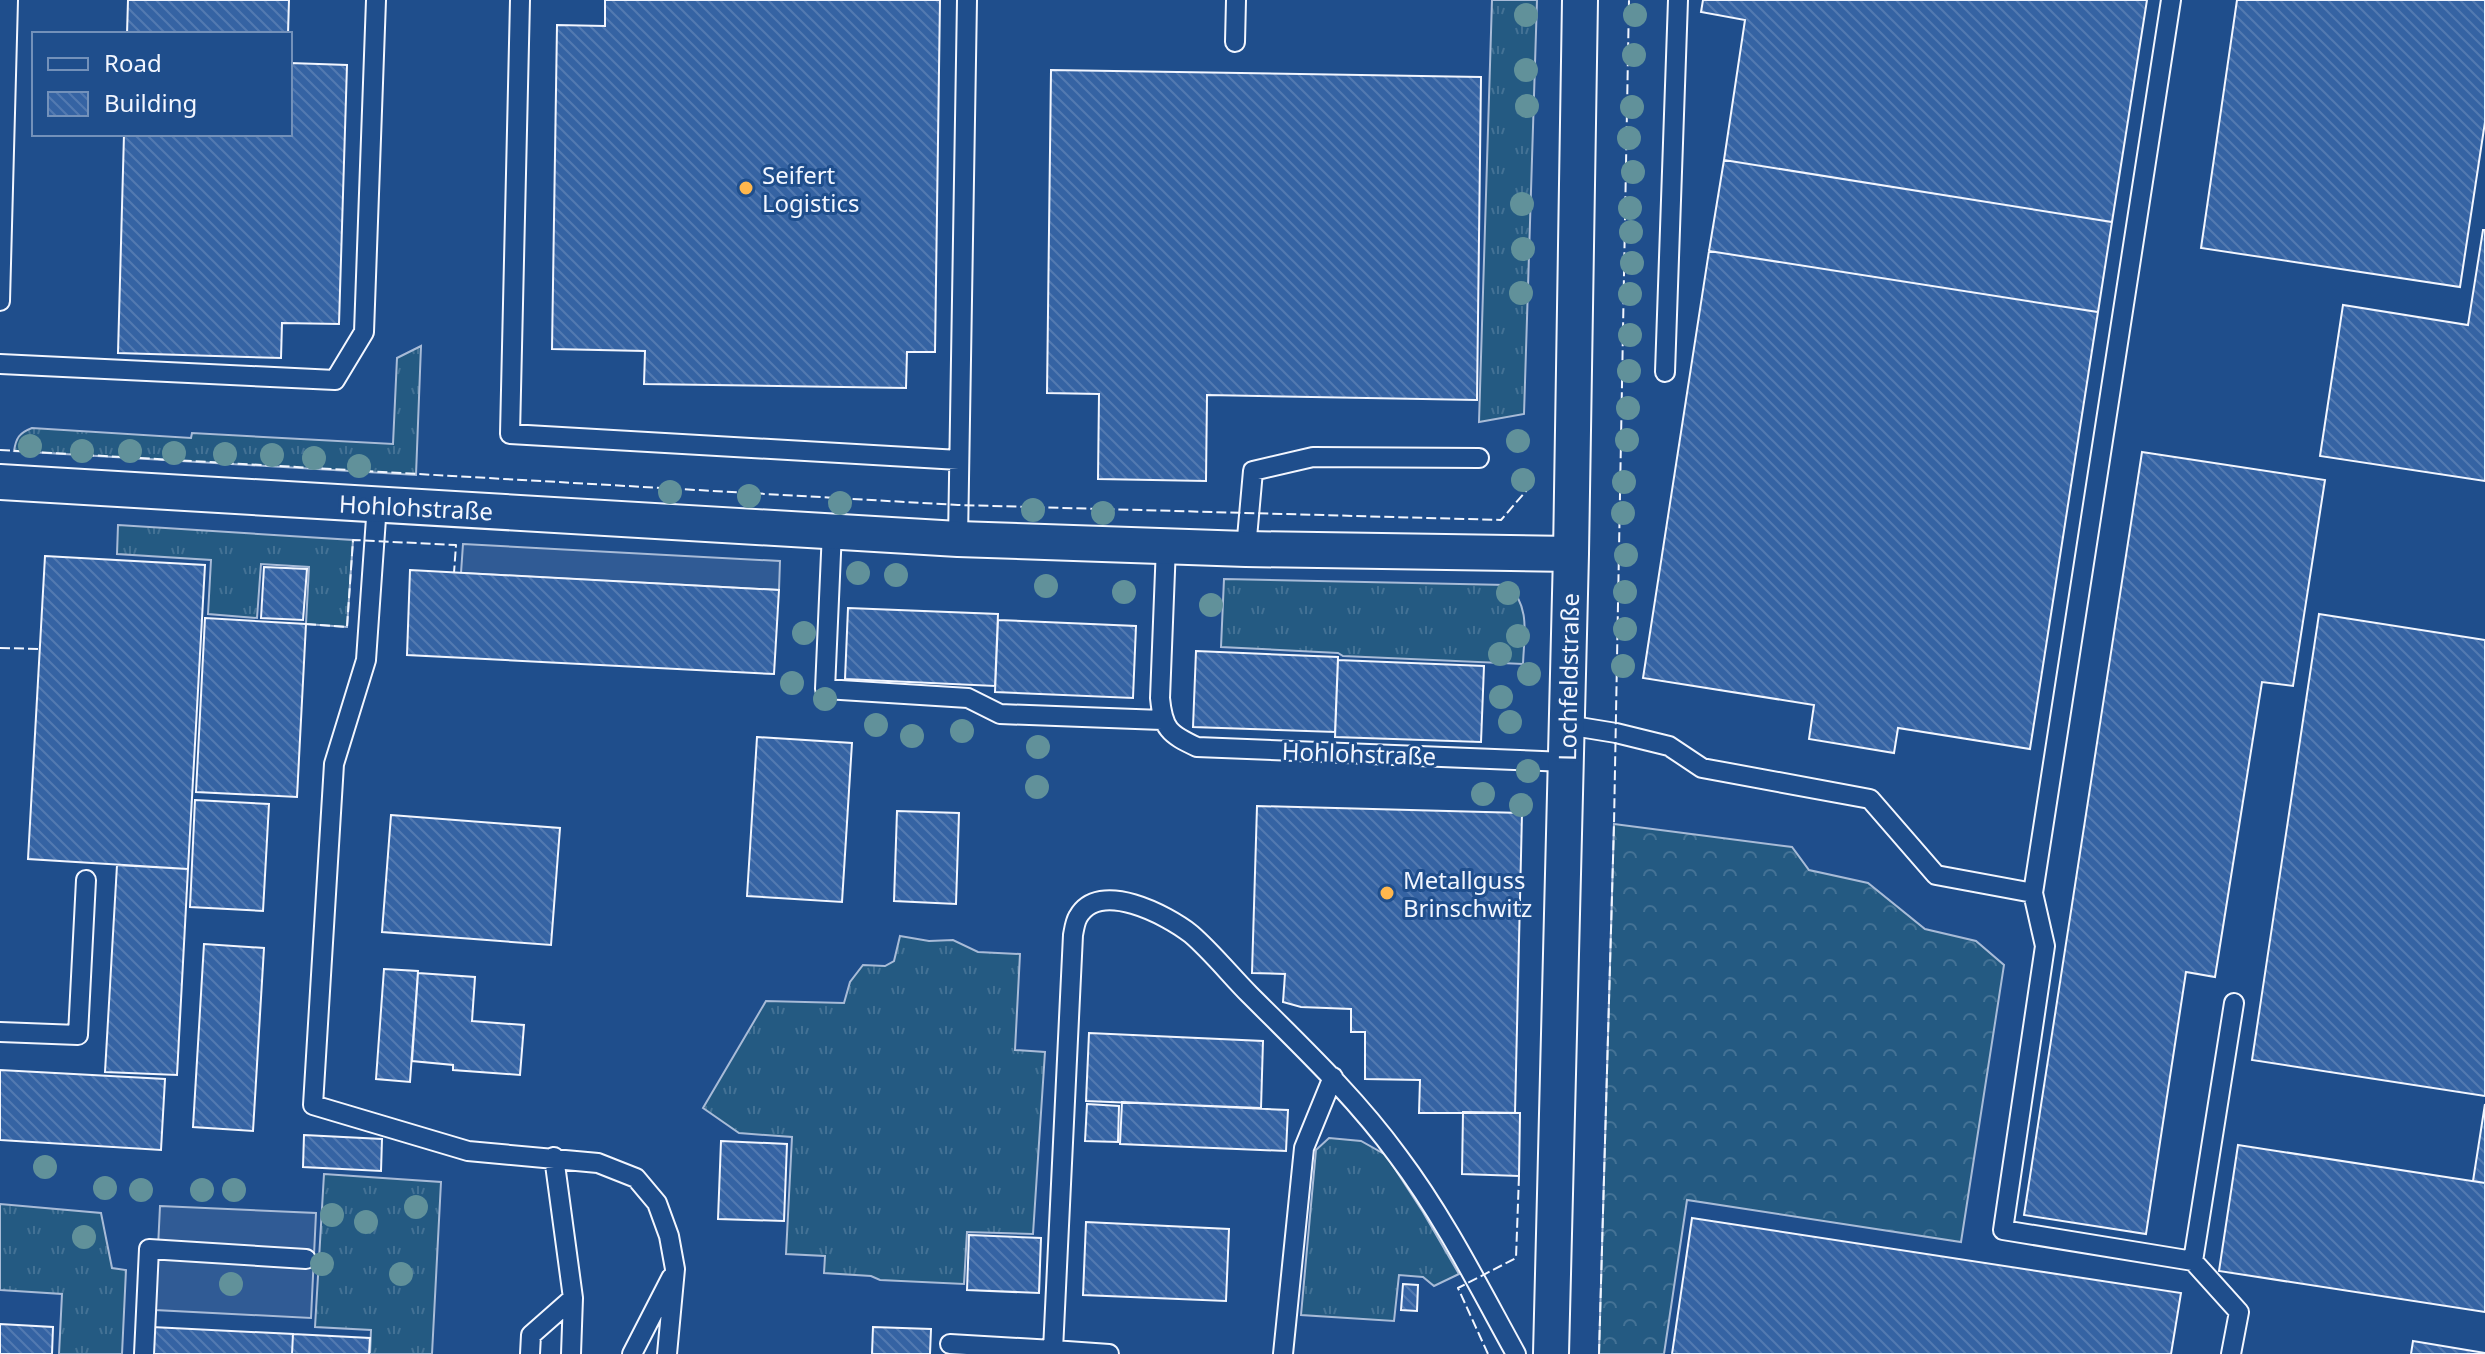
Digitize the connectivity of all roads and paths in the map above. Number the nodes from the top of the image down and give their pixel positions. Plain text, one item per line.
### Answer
1 (8, 0) edge
2 (376, 0) edge
3 (520, 0) edge
4 (967, 0) edge
5 (1236, 0) edge
6 (1580, 0) edge
7 (1678, 0) edge
8 (2171, 0) edge
9 (1235, 42) dead end
10 (0, 301) edge
11 (0, 364) edge
12 (1665, 372) dead end
13 (1479, 458) dead end
14 (959, 460) junction
15 (0, 482) edge
16 (377, 504) junction
17 (832, 531) junction
18 (958, 539) junction
19 (1166, 546) junction
20 (1246, 549) junction
21 (1571, 554) junction
22 (1162, 720) junction
23 (1567, 725) junction
24 (1566, 762) junction
25 (86, 880) dead end
26 (2033, 893) junction
27 (2234, 1003) dead end
28 (0, 1032) edge
29 (1333, 1077) junction
30 (554, 1157) junction
31 (306, 1259) dead end
32 (2193, 1261) junction
33 (675, 1269) junction
34 (573, 1298) junction
35 (950, 1344) dead end
36 (1053, 1350) junction
37 (144, 1354) edge
38 (530, 1354) edge
39 (571, 1354) edge
40 (632, 1354) edge
41 (667, 1354) edge
42 (1109, 1354) edge
43 (1283, 1354) edge
44 (1516, 1354) edge
45 (1551, 1354) edge
46 (2231, 1354) edge

1 - 10 lane
2 - 11 lane
3 - 14 lane
4 - 14 lane
5 - 9 lane
6 - 21 street, Lochfeldstraße
7 - 12 lane
8 - 26 lane
13 - 20 lane
14 - 18 lane
15 - 16 street, Hohlohstraße
16 - 17 street, Hohlohstraße
16 - 30 lane
17 - 18 street, Hohlohstraße
17 - 22 lane
18 - 19 street, Hohlohstraße
19 - 20 street, Hohlohstraße
19 - 22 lane
20 - 21 street, Hohlohstraße
21 - 23 street, Lochfeldstraße
22 - 24 lane, Hohlohstraße
23 - 24 street, Lochfeldstraße
23 - 26 lane
24 - 45 street, Lochfeldstraße
25 - 28 lane
26 - 32 lane
27 - 32 lane
29 - 36 lane
29 - 43 lane
29 - 44 lane
30 - 33 lane
30 - 34 lane
31 - 37 lane
32 - 46 lane
33 - 40 lane
33 - 41 lane
34 - 38 lane
34 - 39 lane
35 - 36 lane
36 - 42 lane

